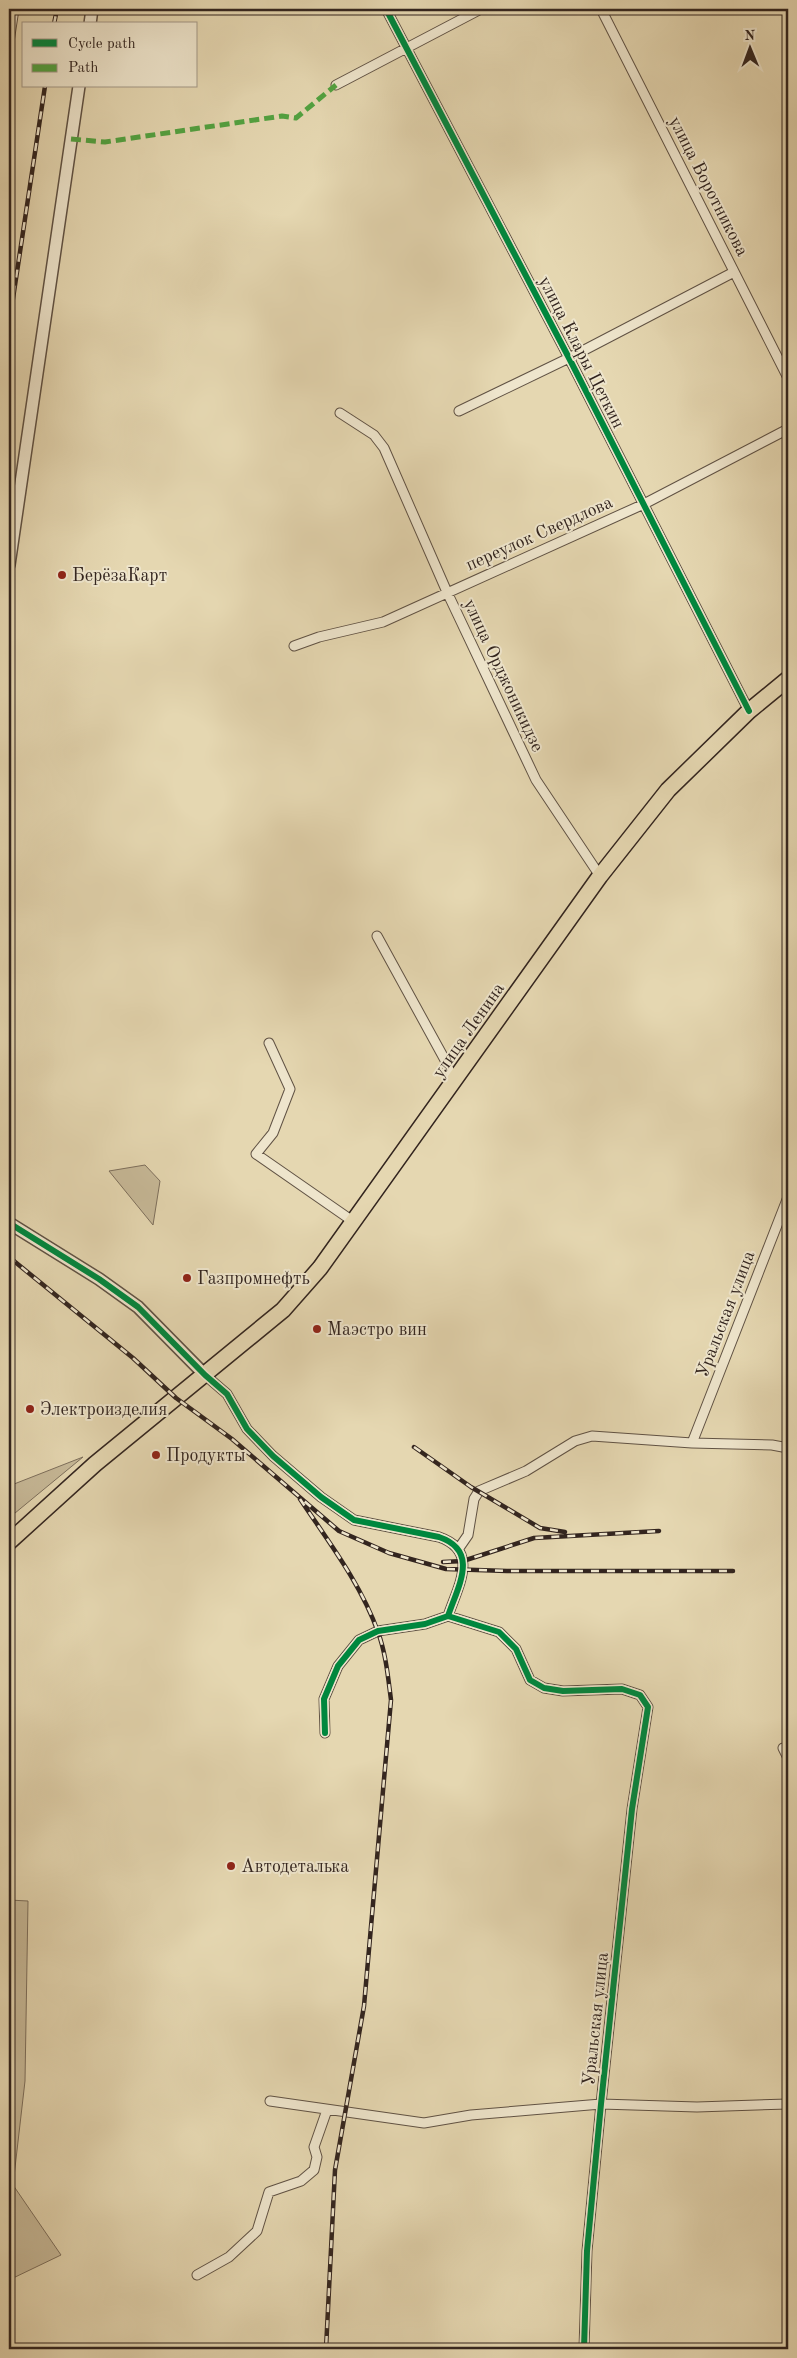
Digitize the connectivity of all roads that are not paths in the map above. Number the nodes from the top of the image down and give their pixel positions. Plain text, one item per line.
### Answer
1 (14, 9) edge
2 (92, 9) edge
3 (386, 9) edge
4 (481, 9) edge
5 (601, 9) edge
6 (90, 22) edge
7 (9, 42) edge
8 (406, 48) junction
9 (336, 85) dead end
10 (79, 88) edge
11 (734, 272) junction
12 (569, 358) junction
13 (788, 378) edge
14 (458, 411) dead end
15 (340, 413) dead end
16 (788, 429) edge
17 (644, 504) junction
18 (9, 565) edge
19 (447, 592) junction
20 (294, 646) dead end
21 (788, 679) edge
22 (749, 711) junction
23 (600, 876) junction
24 (377, 936) dead end
25 (269, 1043) dead end
26 (454, 1082) junction
27 (788, 1196) edge
28 (354, 1222) junction
29 (9, 1223) edge
30 (205, 1375) junction
31 (692, 1443) junction
32 (788, 1448) edge
33 (9, 1542) edge
34 (458, 1548) junction
35 (448, 1616) junction
36 (326, 1733) dead end
37 (783, 1748) dead end
38 (788, 1758) edge
39 (270, 2101) dead end
40 (601, 2104) junction
41 (788, 2104) edge
42 (327, 2110) junction
43 (197, 2276) dead end
44 (584, 2349) edge

1 - 7 street
2 - 6 street
3 - 8 street, улица Клары Цеткин
4 - 8 street
5 - 11 street, улица Воротникова
8 - 9 street
8 - 12 street, улица Клары Цеткин
10 - 18 street
11 - 12 street
11 - 13 street, улица Воротникова
12 - 14 street
12 - 17 street, улица Клары Цеткин
15 - 19 street, улица Орджоникидзе
16 - 17 street, переулок Свердлова
17 - 19 street, переулок Свердлова
17 - 22 street, улица Клары Цеткин
19 - 20 street, переулок Свердлова
19 - 23 street, улица Орджоникидзе
21 - 22 main road, улица Ленина
22 - 23 main road, улица Ленина
23 - 26 main road, улица Ленина
24 - 26 street
25 - 28 street
26 - 28 main road, улица Ленина
27 - 31 street, Уральская улица
28 - 30 main road, улица Ленина
29 - 30 street
30 - 33 main road, улица Ленина
30 - 34 street
31 - 32 street
31 - 34 street
34 - 35 street
35 - 36 street
35 - 40 street, Уральская улица
37 - 38 street
39 - 42 street
40 - 41 street
40 - 42 street
40 - 44 street, Уральская улица
42 - 43 street

